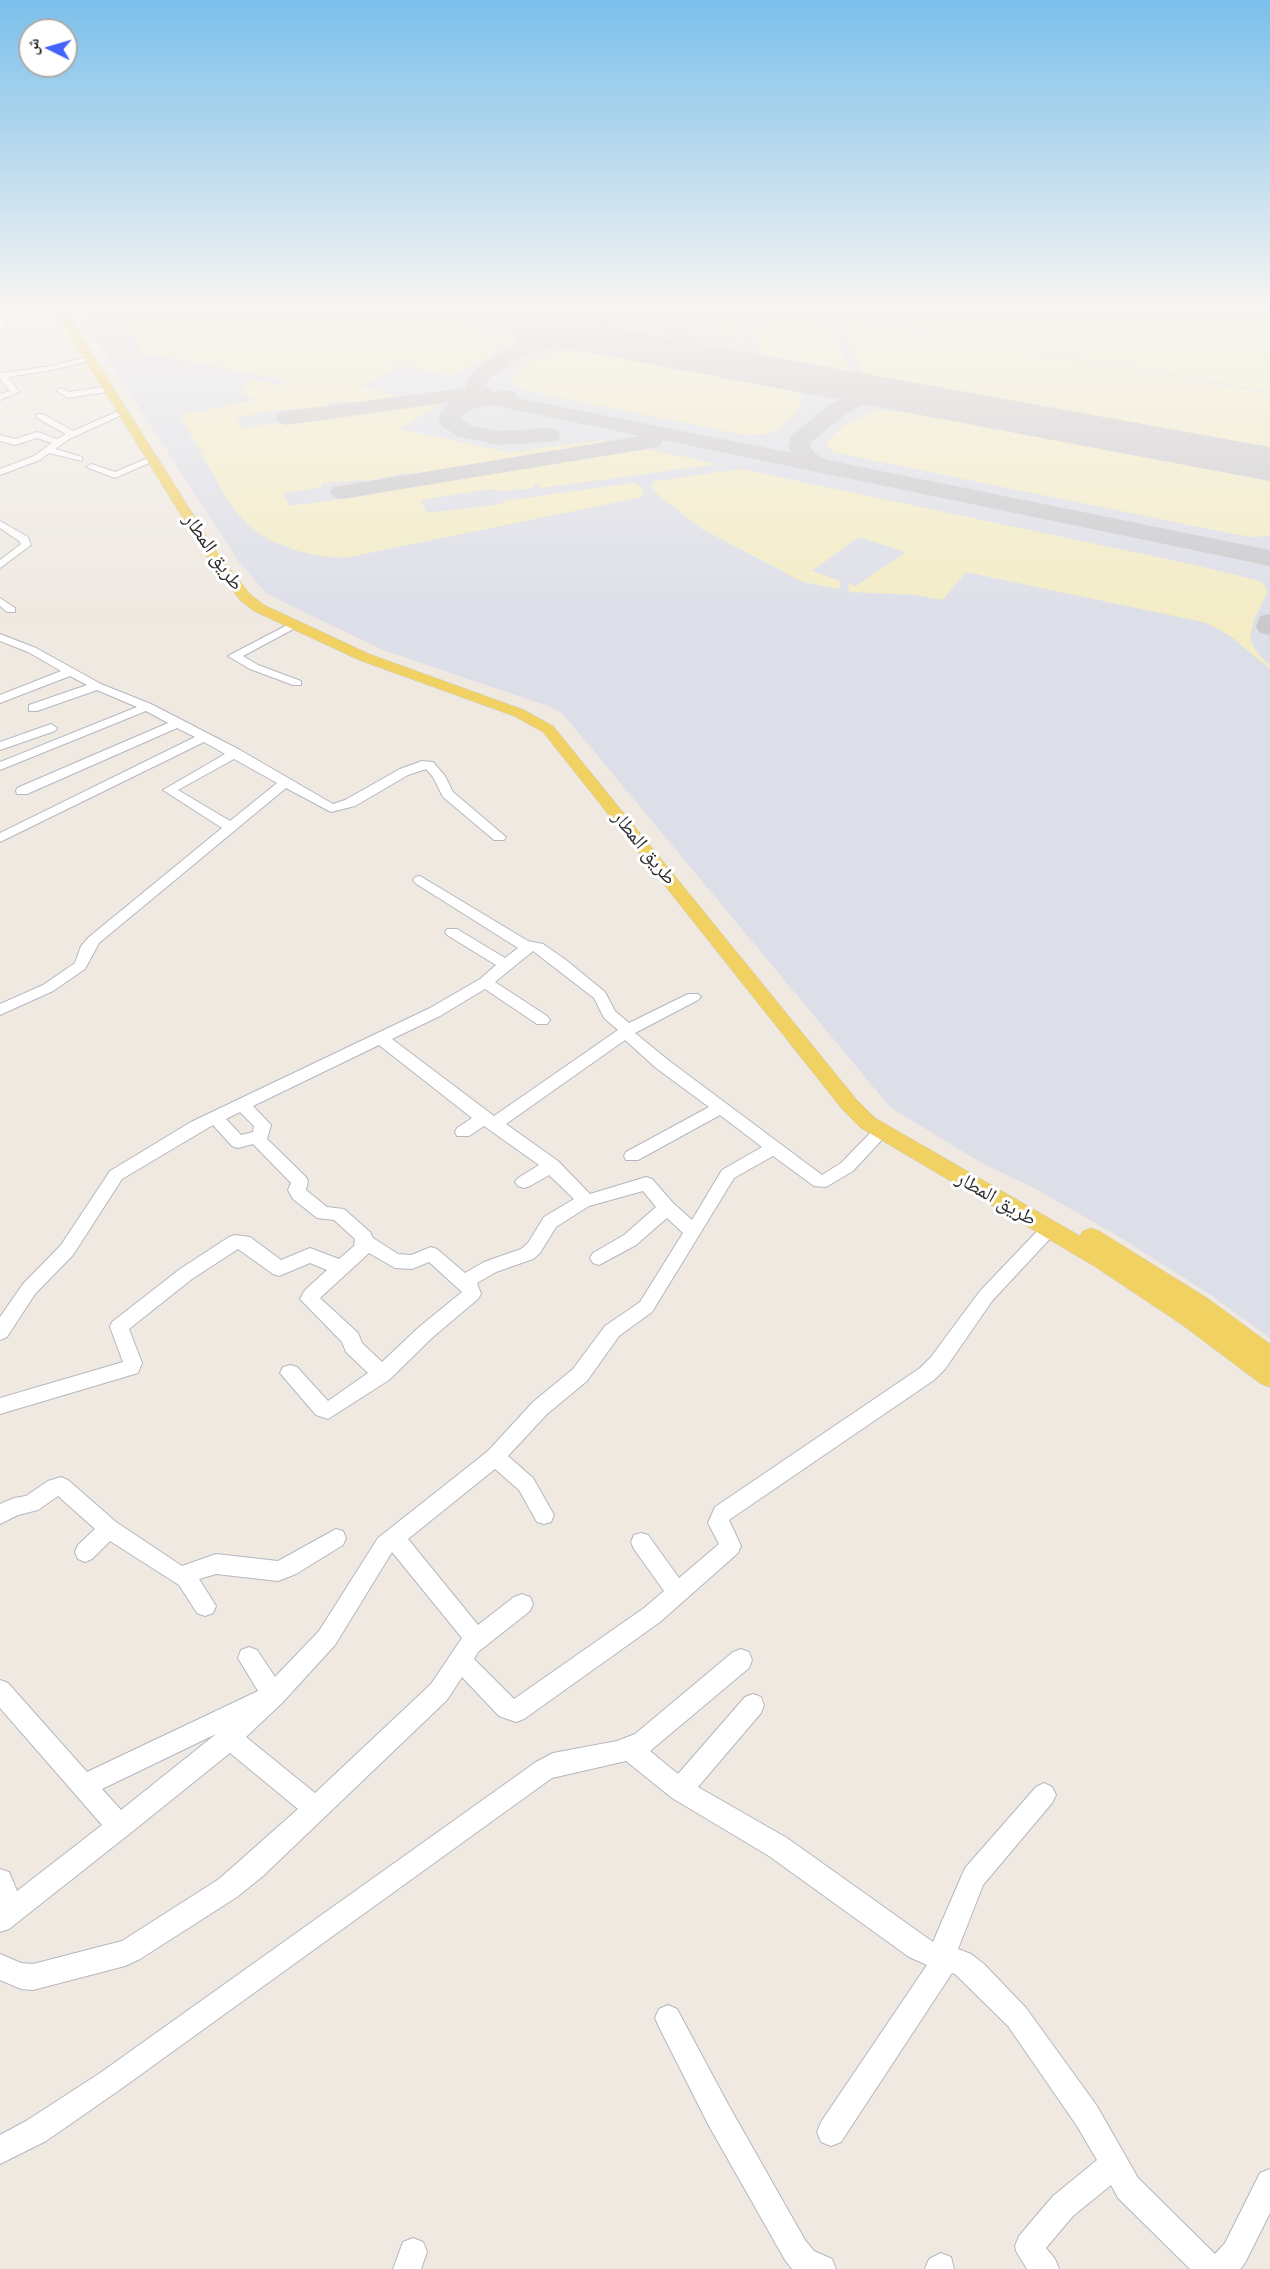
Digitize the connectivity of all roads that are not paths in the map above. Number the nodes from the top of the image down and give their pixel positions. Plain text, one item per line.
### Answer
1 (124, 412) joint
2 (128, 412) edge
3 (40, 416) dead end
4 (73, 434) junction
5 (0, 438) edge
6 (57, 442) junction
7 (150, 448) junction
8 (48, 450) junction
9 (79, 459) dead end
10 (91, 467) dead end
11 (0, 472) edge
12 (0, 524) edge
13 (0, 565) edge
14 (0, 601) edge
15 (11, 610) dead end
16 (294, 624) junction
17 (0, 637) edge
18 (72, 671) junction
19 (297, 683) dead end
20 (96, 686) junction
21 (0, 699) edge
22 (147, 707) junction
23 (33, 708) dead end
24 (177, 723) junction
25 (51, 728) dead end
26 (204, 737) junction
27 (0, 746) edge
28 (236, 753) junction
29 (0, 766) edge
30 (286, 783) junction
31 (22, 791) dead end
32 (231, 827) junction
33 (499, 837) dead end
34 (0, 838) edge
35 (420, 880) dead end
36 (452, 932) dead end
37 (527, 947) junction
38 (506, 965) junction
39 (485, 982) junction
40 (693, 997) dead end
41 (0, 1010) edge
42 (542, 1020) dead end
43 (626, 1031) junction
44 (382, 1038) junction
45 (435, 1082) junction
46 (421, 1093) dead end
47 (242, 1105) junction
48 (720, 1108) junction
49 (215, 1117) junction
50 (490, 1121) junction
51 (463, 1132) dead end
52 (881, 1132) junction
53 (260, 1136) junction
54 (773, 1148) junction
55 (925, 1150) junction
56 (632, 1156) dead end
57 (552, 1165) junction
58 (524, 1182) dead end
59 (586, 1200) junction
60 (668, 1208) junction
61 (1049, 1230) junction
62 (693, 1232) junction
63 (364, 1242) junction
64 (599, 1258) dead end
65 (342, 1268) junction
66 (464, 1282) junction
67 (0, 1332) edge
68 (1270, 1357) edge
69 (290, 1373) dead end
70 (382, 1374) junction
71 (1270, 1377) edge
72 (0, 1406) edge
73 (495, 1457) junction
74 (0, 1515) edge
75 (544, 1515) dead end
76 (108, 1529) junction
77 (394, 1537) junction
78 (336, 1538) dead end
79 (641, 1542) dead end
80 (85, 1552) dead end
81 (184, 1575) junction
82 (678, 1594) junction
83 (522, 1604) dead end
84 (206, 1605) dead end
85 (476, 1639) junction
86 (249, 1658) dead end
87 (460, 1660) junction
88 (741, 1660) dead end
89 (0, 1691) edge
90 (274, 1695) junction
91 (753, 1705) dead end
92 (229, 1738) junction
93 (629, 1749) junction
94 (84, 1785) junction
95 (680, 1790) junction
96 (1044, 1795) dead end
97 (315, 1808) junction
98 (120, 1827) junction
99 (0, 1881) edge
100 (6, 1915) edge
101 (945, 1958) junction
102 (0, 1967) edge
103 (668, 2018) dead end
104 (831, 2132) dead end
105 (0, 2150) edge
106 (1113, 2165) junction
107 (1270, 2183) edge
108 (822, 2269) edge
109 (1045, 2269) edge
110 (1210, 2269) edge
111 (1217, 2269) edge

1 - 4 street
1 - 7 main road, طريق المطار
2 - 7 main road, طريق المطار
3 - 4 street
4 - 6 street
5 - 6 street
6 - 8 street
7 - 10 street
7 - 16 main road, طريق المطار
7 - 55 main road, طريق المطار
8 - 9 street
8 - 11 street
12 - 13 street
14 - 15 street
16 - 19 street
16 - 52 main road, طريق المطار
17 - 18 street
18 - 20 street
18 - 21 street
20 - 22 street
20 - 23 street
22 - 24 street
22 - 29 street
24 - 26 street
24 - 31 street
25 - 27 street
26 - 28 street
26 - 34 street
28 - 30 street
28 - 32 street
30 - 32 street
30 - 33 street
32 - 41 street
35 - 37 street
36 - 38 street
37 - 38 street
37 - 43 street
38 - 39 street
39 - 42 street
39 - 44 street
40 - 43 street
43 - 48 street
43 - 50 street
44 - 45 street
44 - 47 street
45 - 46 street
45 - 50 street
47 - 49 street
47 - 53 street
48 - 54 street
48 - 56 street
49 - 53 street
49 - 67 street
50 - 51 street
50 - 57 street
52 - 54 street
52 - 55 main road, طريق المطار
53 - 63 street
54 - 62 street
55 - 61 main road, طريق المطار
55 - 68 main road, طريق المطار
57 - 58 street
57 - 59 street
59 - 60 street
59 - 66 street
60 - 62 street
60 - 64 street
61 - 71 main road, طريق المطار
61 - 82 street
62 - 73 street
63 - 65 street
63 - 66 street
65 - 70 street
65 - 72 street
66 - 70 street
69 - 70 street
73 - 75 street
73 - 77 street
74 - 76 street
76 - 80 street
76 - 81 street
77 - 85 street
77 - 90 street
78 - 81 street
79 - 82 street
81 - 84 street
82 - 87 street
83 - 85 street
85 - 87 street
86 - 90 street
87 - 97 street
88 - 93 street
89 - 94 street
90 - 92 street
90 - 94 street
91 - 95 street
92 - 97 street
92 - 98 street
93 - 95 street
93 - 105 street
94 - 98 street
95 - 101 street
96 - 101 street
97 - 102 street
98 - 100 street
99 - 100 street
101 - 104 street
101 - 106 street
103 - 108 street
106 - 109 street
106 - 110 street
107 - 111 street

